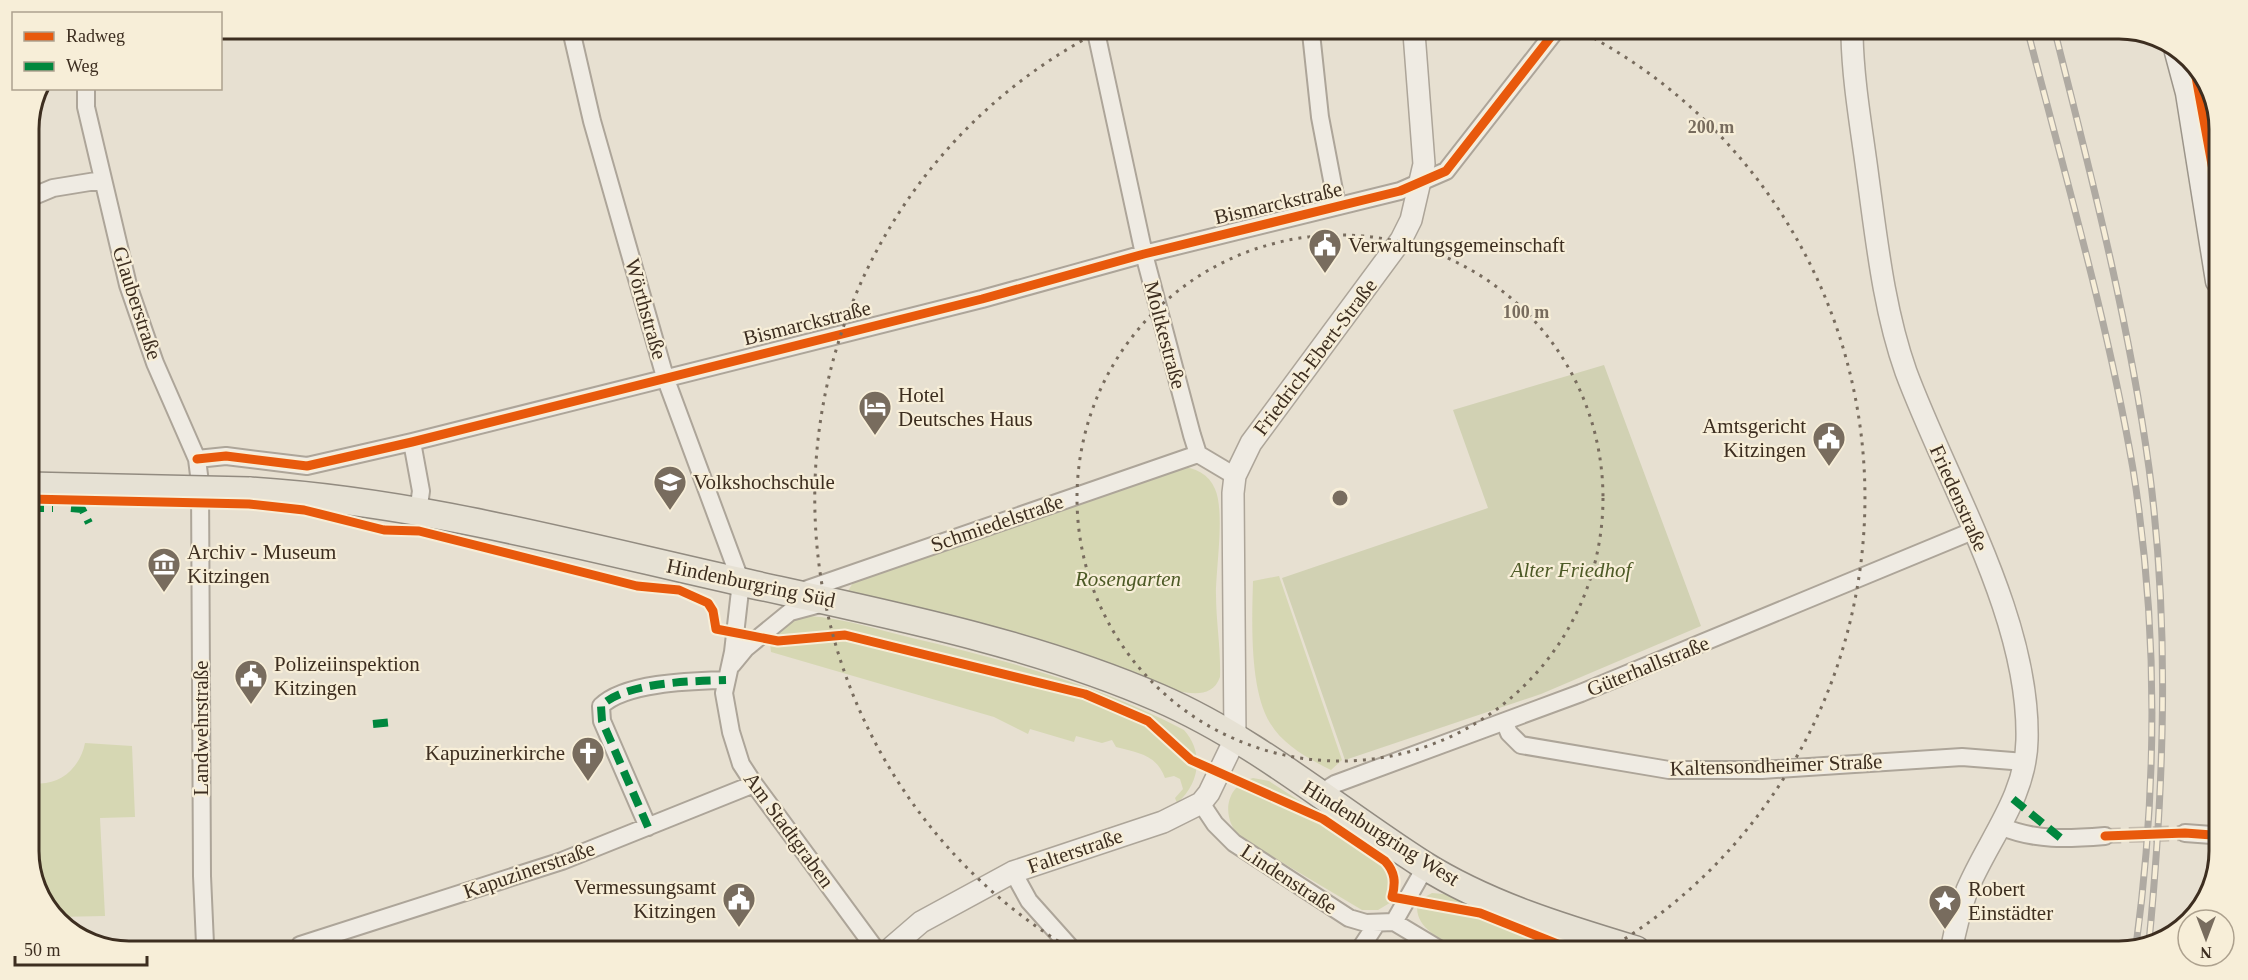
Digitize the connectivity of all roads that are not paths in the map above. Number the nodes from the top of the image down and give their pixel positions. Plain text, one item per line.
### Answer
1 (573, 39) edge
2 (1098, 39) edge
3 (1312, 39) edge
4 (1414, 39) edge
5 (1549, 39) edge
6 (1852, 39) edge
7 (2180, 63) edge
8 (86, 90) edge
9 (102, 180) junction
10 (1421, 183) junction
11 (39, 194) edge
12 (1337, 206) junction
13 (2209, 225) edge
14 (1144, 254) junction
15 (665, 377) junction
16 (412, 442) junction
17 (1198, 454) junction
18 (197, 459) junction
19 (1235, 476) junction
20 (39, 486) edge
21 (200, 511) joint
22 (418, 512) junction
23 (1975, 530) junction
24 (741, 582) junction
25 (797, 593) junction
26 (831, 600) junction
27 (728, 674) junction
28 (1506, 723) junction
29 (1235, 739) junction
30 (2025, 762) junction
31 (754, 784) junction
32 (1319, 794) junction
33 (1201, 803) junction
34 (2000, 826) junction
35 (648, 827) junction
36 (2185, 833) tunnel mouth
37 (2209, 835) edge
38 (2105, 836) tunnel mouth
39 (1426, 867) junction
40 (1013, 872) junction
41 (1385, 922) junction
42 (205, 941) edge
43 (312, 941) edge
44 (870, 941) edge
45 (899, 941) edge
46 (1065, 941) edge
47 (1367, 941) edge
48 (1422, 941) edge
49 (1608, 941) edge
50 (1954, 941) edge

1 - 15 street, Wörthstraße
2 - 14 street, Moltkestraße
3 - 12 street
4 - 10 street, Friedrich-Ebert-Straße
5 - 10 street
6 - 23 street, Friedenstraße
7 - 13 main road
8 - 9 street, Glauberstraße
9 - 11 street
9 - 18 street, Glauberstraße
10 - 12 street, Bismarckstraße
10 - 19 street, Friedrich-Ebert-Straße
12 - 14 street, Bismarckstraße
14 - 15 street, Bismarckstraße
14 - 17 street, Moltkestraße
15 - 16 street, Bismarckstraße
15 - 24 street, Wörthstraße
16 - 18 street, Bismarckstraße
16 - 22 street
17 - 19 street
17 - 25 street, Schmiedelstraße
18 - 21 street, Glauberstraße
19 - 29 street, Friedrich-Ebert-Straße
20 - 22 main road, Hindenburgring Süd, bridge
21 - 42 street, Landwehrstraße
22 - 24 main road, Hindenburgring Süd
23 - 28 street, Güterhallstraße
23 - 30 street, Friedenstraße
24 - 25 main road, Hindenburgring Süd
24 - 27 street, Am Stadtgraben
25 - 26 main road, Hindenburgring Süd
26 - 27 street
26 - 29 main road, Hindenburgring Süd
27 - 31 street, Am Stadtgraben
27 - 35 street
28 - 30 street, Kaltensondheimer Straße
28 - 32 street, Güterhallstraße
29 - 32 main road, Hindenburgring West
29 - 33 street
30 - 34 street, Friedenstraße
31 - 35 street, Kapuzinerstraße
31 - 44 street, Am Stadtgraben
32 - 39 main road, Hindenburgring West
33 - 40 street, Falterstraße
33 - 41 street, Lindenstraße
34 - 38 street
34 - 50 street, Friedenstraße
35 - 43 street, Kapuzinerstraße
36 - 37 street
39 - 41 street
39 - 49 main road, Hindenburgring West
40 - 45 street, Falterstraße
40 - 46 street
41 - 47 street
41 - 48 street, Lindenstraße

